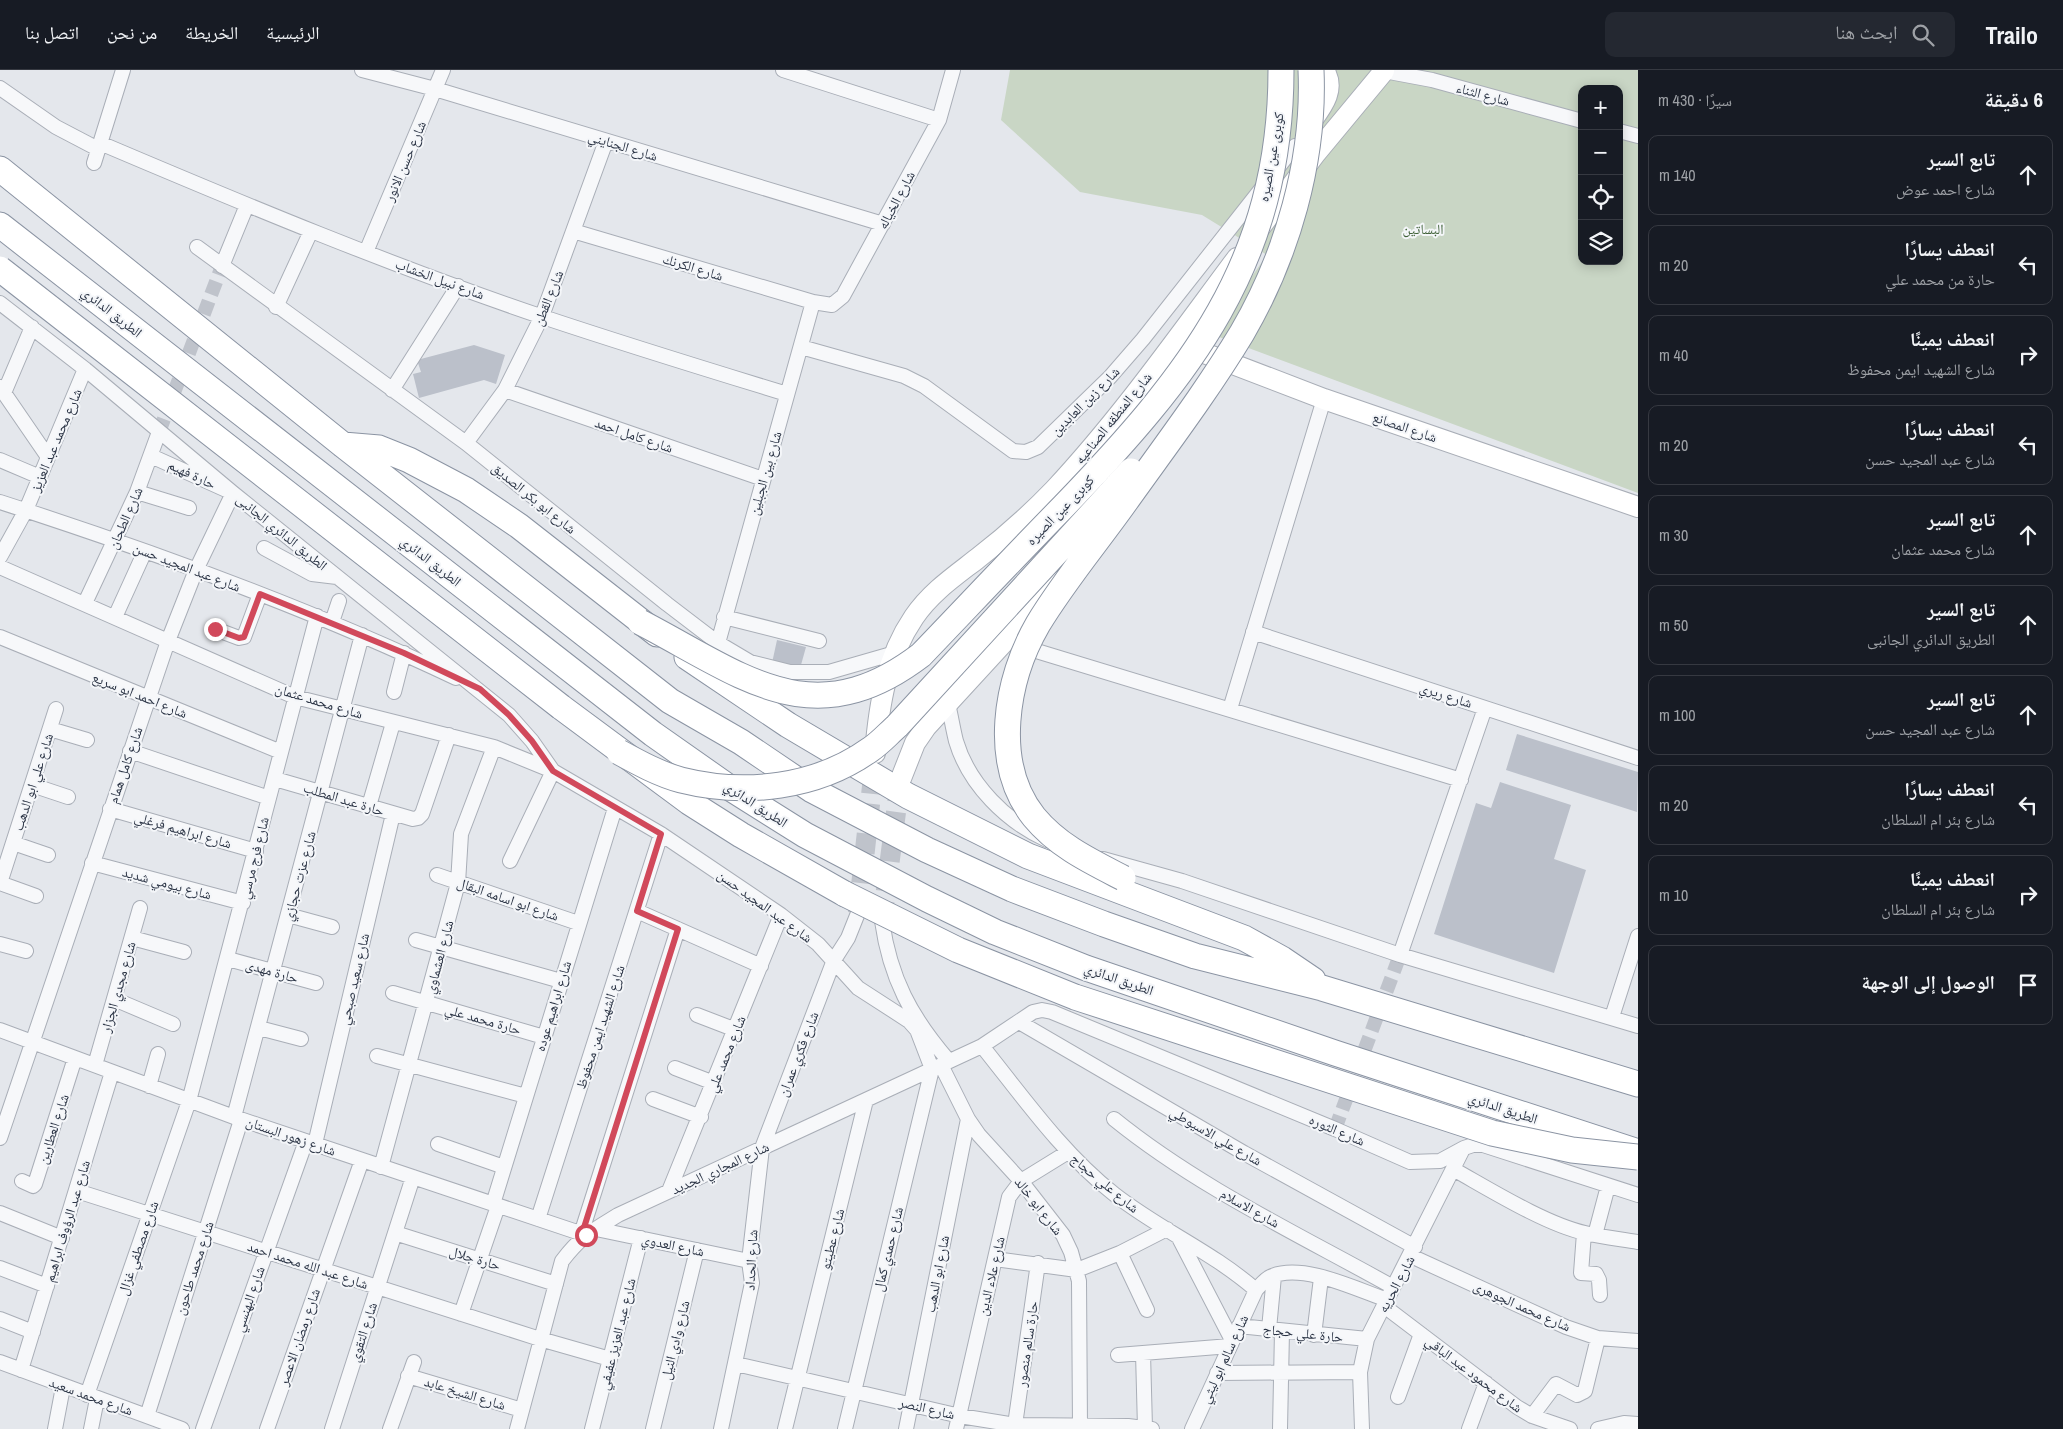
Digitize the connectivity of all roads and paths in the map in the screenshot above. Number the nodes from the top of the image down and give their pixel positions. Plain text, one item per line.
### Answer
1 (123, 70) edge
2 (362, 70) edge
3 (444, 70) edge
4 (783, 70) edge
5 (953, 70) edge
6 (1281, 70) edge
7 (1311, 70) edge
8 (1324, 70) edge
9 (1384, 71) edge
10 (0, 88) edge
11 (435, 89) junction
12 (939, 120) junction
13 (1578, 120) edge
14 (1623, 132) edge
15 (1638, 136) edge
16 (606, 141) junction
17 (99, 146) junction
18 (1295, 146) junction
19 (1316, 153) junction
20 (94, 163) dead end
21 (0, 170) edge
22 (247, 205) junction
23 (883, 224) junction
24 (0, 225) edge
25 (310, 231) junction
26 (574, 231) junction
27 (197, 247) dead end
28 (366, 252) junction
29 (222, 266) junction
30 (0, 269) edge
31 (458, 286) junction
32 (813, 302) junction
33 (0, 304) edge
34 (276, 307) junction
35 (542, 316) junction
36 (32, 327) junction
37 (1174, 342) junction
38 (800, 346) junction
39 (1231, 362) junction
40 (85, 369) junction
41 (2, 390) edge
42 (392, 390) junction
43 (505, 390) junction
44 (787, 394) junction
45 (1200, 399) junction
46 (1324, 399) junction
47 (160, 432) junction
48 (466, 443) junction
49 (343, 445) junction
50 (151, 456) junction
51 (48, 457) junction
52 (0, 460) edge
53 (40, 477) junction
54 (763, 479) junction
55 (137, 492) junction
56 (233, 493) junction
57 (0, 502) edge
58 (1638, 507) edge
59 (189, 508) dead end
60 (26, 510) junction
61 (115, 540) junction
62 (264, 548) dead end
63 (146, 550) junction
64 (0, 557) edge
65 (0, 567) edge
66 (196, 570) junction
67 (337, 577) junction
68 (260, 594) junction
69 (339, 601) dead end
70 (84, 603) junction
71 (317, 616) junction
72 (115, 617) junction
73 (724, 617) junction
74 (332, 622) junction
75 (640, 622) junction
76 (215, 629) dead end
77 (1253, 632) junction
78 (362, 635) junction
79 (0, 637) edge
80 (168, 640) junction
81 (819, 641) dead end
82 (1005, 641) junction
83 (718, 643) junction
84 (404, 653) junction
85 (895, 653) junction
86 (480, 689) junction
87 (394, 692) dead end
88 (295, 696) junction
89 (148, 698) junction
90 (948, 704) junction
91 (1485, 708) junction
92 (56, 709) dead end
93 (1230, 709) junction
94 (342, 710) junction
95 (393, 723) junction
96 (50, 728) junction
97 (448, 735) junction
98 (87, 740) dead end
99 (494, 747) junction
100 (130, 751) junction
101 (281, 752) junction
102 (619, 752) junction
103 (1638, 758) edge
104 (874, 768) tunnel mouth
105 (553, 771) junction
106 (275, 778) junction
107 (1461, 780) junction
108 (900, 781) tunnel mouth
109 (32, 786) junction
110 (321, 792) junction
111 (68, 797) dead end
112 (269, 798) junction
113 (369, 806) junction
114 (615, 808) junction
115 (110, 809) junction
116 (393, 814) junction
117 (661, 834) junction
118 (13, 843) junction
119 (256, 851) junction
120 (48, 855) dead end
121 (510, 861) dead end
122 (92, 863) junction
123 (437, 875) dead end
124 (0, 883) edge
125 (458, 883) junction
126 (36, 896) dead end
127 (243, 903) junction
128 (140, 908) dead end
129 (637, 911) junction
130 (858, 913) tunnel mouth
131 (288, 915) junction
132 (781, 915) junction
133 (882, 921) tunnel mouth
134 (578, 924) junction
135 (332, 927) dead end
136 (678, 929) junction
137 (1224, 930) junction
138 (1638, 936) edge
139 (132, 938) junction
140 (416, 940) dead end
141 (0, 944) edge
142 (441, 947) junction
143 (26, 951) dead end
144 (184, 952) dead end
145 (1400, 956) junction
146 (228, 959) junction
147 (834, 960) junction
148 (762, 966) junction
149 (274, 971) junction
150 (561, 981) junction
151 (316, 983) dead end
152 (1322, 988) junction
153 (393, 993) dead end
154 (114, 999) junction
155 (427, 1003) junction
156 (1042, 1010) joint
157 (698, 1015) dead end
158 (1612, 1017) junction
159 (1019, 1022) junction
160 (173, 1024) dead end
161 (1638, 1026) edge
162 (259, 1028) junction
163 (0, 1030) edge
164 (736, 1030) junction
165 (544, 1037) junction
166 (301, 1039) dead end
167 (33, 1042) junction
168 (982, 1046) junction
169 (158, 1054) dead end
170 (377, 1056) dead end
171 (75, 1058) junction
172 (95, 1065) junction
173 (410, 1065) junction
174 (941, 1065) junction
175 (675, 1068) dead end
176 (112, 1072) junction
177 (714, 1083) junction
178 (1638, 1084) edge
179 (149, 1086) junction
180 (526, 1096) junction
181 (653, 1099) dead end
182 (866, 1100) junction
183 (190, 1101) junction
184 (701, 1117) junction
185 (238, 1118) junction
186 (968, 1119) junction
187 (1114, 1119) dead end
188 (0, 1138) edge
189 (310, 1143) junction
190 (438, 1144) dead end
191 (762, 1148) junction
192 (1464, 1148) junction
193 (1068, 1152) junction
194 (1638, 1152) edge
195 (1638, 1157) edge
196 (362, 1160) junction
197 (381, 1166) junction
198 (504, 1167) junction
199 (1453, 1169) junction
200 (413, 1177) junction
201 (22, 1181) dead end
202 (1021, 1181) junction
203 (1608, 1186) junction
204 (77, 1191) junction
205 (669, 1191) junction
206 (1638, 1195) edge
207 (495, 1205) junction
208 (0, 1213) edge
209 (150, 1214) junction
210 (538, 1219) junction
211 (1167, 1229) junction
212 (206, 1232) junction
213 (588, 1232) junction
214 (395, 1233) junction
215 (1589, 1234) junction
216 (62, 1238) junction
217 (641, 1238) junction
218 (1180, 1238) junction
219 (1638, 1242) edge
220 (697, 1250) junction
221 (266, 1251) junction
222 (1413, 1251) junction
223 (1120, 1253) junction
224 (995, 1259) junction
225 (479, 1260) junction
226 (749, 1261) junction
227 (1038, 1263) junction
228 (0, 1268) edge
229 (322, 1270) junction
230 (1077, 1270) junction
231 (1274, 1276) junction
232 (1321, 1278) junction
233 (556, 1284) junction
234 (47, 1286) junction
235 (377, 1287) junction
236 (1256, 1290) junction
237 (1600, 1295) dead end
238 (1388, 1298) junction
239 (1148, 1310) dead end
240 (461, 1314) junction
241 (0, 1319) edge
242 (1239, 1326) junction
243 (1276, 1330) junction
244 (33, 1332) junction
245 (1421, 1334) junction
246 (1314, 1335) junction
247 (1598, 1338) junction
248 (540, 1339) junction
249 (1367, 1339) junction
250 (1638, 1341) edge
251 (1231, 1343) junction
252 (1143, 1353) junction
253 (1118, 1355) dead end
254 (610, 1359) junction
255 (0, 1362) edge
256 (414, 1362) dead end
257 (736, 1364) junction
258 (21, 1370) junction
259 (1217, 1372) junction
260 (1281, 1372) junction
261 (1360, 1372) junction
262 (408, 1376) junction
263 (798, 1378) junction
264 (1486, 1384) junction
265 (63, 1387) junction
266 (854, 1391) junction
267 (92, 1397) junction
268 (1398, 1397) dead end
269 (912, 1405) junction
270 (522, 1410) junction
271 (147, 1416) junction
272 (1532, 1416) junction
273 (958, 1422) edge
274 (1638, 1424) edge
275 (160, 1425) edge
276 (1015, 1425) junction
277 (1080, 1427) junction
278 (1048, 1428) edge
279 (1128, 1428) edge
280 (54, 1429) edge
281 (91, 1429) edge
282 (182, 1429) edge
283 (204, 1429) edge
284 (267, 1429) edge
285 (332, 1429) edge
286 (390, 1429) edge
287 (517, 1429) edge
288 (592, 1429) edge
289 (653, 1429) edge
290 (720, 1429) edge
291 (785, 1429) edge
292 (845, 1429) edge
293 (906, 1429) edge
294 (1148, 1429) edge
295 (1192, 1429) edge
296 (1280, 1429) edge
297 (1364, 1429) edge
298 (1469, 1429) edge
299 (1570, 1429) edge
300 (1598, 1429) edge

1 - 17 street
2 - 11 street, شارع الجنايني
3 - 11 street, شارع حسن الانور
4 - 12 street
5 - 12 street, شارع الخياله
6 - 75 highway, كوبرى عين الصيره, bridge
7 - 45 highway, bridge
8 - 18 street
9 - 13 street, شارع الثناء
9 - 19 street, شارع المنطقه الصناعيه
10 - 17 street
11 - 16 street, شارع الجنايني
11 - 28 street, شارع حسن الانور
12 - 23 street, شارع الخياله
14 - 15 street
16 - 23 street, شارع الجنايني
16 - 26 street, شارع القطن
17 - 20 street
17 - 22 street, شارع نبيل الخشاب
18 - 19 street
18 - 38 street, شارع زين العابدين
19 - 37 street, شارع المنطقه الصناعيه
21 - 49 highway
22 - 25 street, شارع نبيل الخشاب
22 - 29 street
23 - 32 street, شارع الخياله
24 - 194 highway, الطريق الدائري
25 - 28 street, شارع نبيل الخشاب
25 - 34 street
26 - 32 street, شارع الكرنك
26 - 35 street, شارع القطن
27 - 29 street, شارع ابو بكر الصديق
28 - 31 street, شارع نبيل الخشاب
29 - 34 street, شارع ابو بكر الصديق
30 - 102 highway, bridge
31 - 35 street, شارع نبيل الخشاب
31 - 42 street
32 - 38 street, شارع بين الجبلين
33 - 36 street, الطريق الدائري الجانبى
34 - 42 street, شارع ابو بكر الصديق
35 - 43 street, شارع القطن
35 - 44 street, شارع نبيل الخشاب
36 - 40 street, الطريق الدائري الجانبى
36 - 41 street
37 - 39 street, شارع المصانع
37 - 85 street, شارع المنطقه الصناعيه
38 - 44 street, شارع بين الجبلين
39 - 46 street, شارع المصانع
39 - 82 street
40 - 47 street, الطريق الدائري الجانبى
40 - 51 street, شارع محمد عبد العزيز
41 - 51 street
42 - 48 street, شارع ابو بكر الصديق
43 - 48 street, شارع القطن
43 - 54 street, شارع كامل احمد
44 - 54 street, شارع بين الجبلين
45 - 102 highway, bridge
45 - 137 highway, bridge
46 - 58 street, شارع المصانع
46 - 77 street
47 - 50 street, شارع الطحان
47 - 56 street, الطريق الدائري الجانبى
48 - 83 street, شارع ابو بكر الصديق
49 - 75 highway
49 - 152 highway
50 - 55 street, شارع الطحان
50 - 56 street, حارة فهيم
51 - 53 street, شارع محمد عبد العزيز
52 - 53 street
53 - 60 street, شارع محمد عبد العزيز
54 - 73 street, شارع بين الجبلين
55 - 59 street
55 - 61 street, شارع الطحان
56 - 66 street, شارع كامل همام
56 - 67 street, الطريق الدائري الجانبى
57 - 60 street, شارع عبد المجيد حسن
60 - 61 street, شارع عبد المجيد حسن
60 - 64 street, شارع محمد عبد العزيز
61 - 63 street, شارع عبد المجيد حسن
61 - 70 street, شارع الطحان
62 - 67 street
63 - 66 street, شارع عبد المجيد حسن
63 - 72 street
65 - 70 street, شارع محمد عثمان
66 - 68 street, شارع عبد المجيد حسن
66 - 80 street, شارع كامل همام
67 - 86 street, الطريق الدائري الجانبى
68 - 71 street, شارع عبد المجيد حسن
68 - 76 street
69 - 74 street
70 - 72 street, شارع محمد عثمان
71 - 74 street, شارع عبد المجيد حسن
71 - 88 street, شارع فرج مرسي
72 - 80 street, شارع محمد عثمان
73 - 81 street
73 - 83 street, شارع بين الجبلين
74 - 78 street, شارع عبد المجيد حسن
75 - 137 highway
77 - 91 street, شارع ريري
77 - 93 street
78 - 84 street, شارع عبد المجيد حسن
78 - 94 street, شارع عزت حجازي
79 - 89 street, شارع احمد ابو سريع
80 - 88 street, شارع محمد عثمان
80 - 89 street, شارع كامل همام
82 - 90 street
82 - 93 street
83 - 85 street, شارع ابو بكر الصديق
84 - 86 street, شارع عبد المجيد حسن
84 - 87 street
85 - 104 street, شارع المنطقه الصناعيه
86 - 105 street, الطريق الدائري الجانبى
88 - 94 street, شارع محمد عثمان
88 - 101 street, شارع فرج مرسي
89 - 100 street, شارع كامل همام
89 - 101 street, شارع احمد ابو سريع
90 - 108 street
90 - 145 street
91 - 103 street, شارع ريري
91 - 107 street
92 - 96 street, شارع علي ابو الدهب
93 - 107 street
94 - 95 street, شارع محمد عثمان
94 - 110 street, شارع عزت حجازي
95 - 97 street, شارع محمد عثمان
95 - 113 street
96 - 98 street
96 - 109 street, شارع علي ابو الدهب
97 - 99 street, شارع محمد عثمان
97 - 116 street, حارة عبد المطلب
99 - 105 street, شارع محمد عثمان
99 - 125 street, شارع العشماوي
100 - 112 street
100 - 115 street, شارع كامل همام
101 - 106 street, شارع فرج مرسي
102 - 195 highway, bridge
105 - 114 street, شارع محمد عثمان
105 - 121 street
106 - 110 street, حارة عبد المطلب
106 - 112 street, شارع فرج مرسي
107 - 145 street
109 - 111 street
109 - 118 street, شارع علي ابو الدهب
110 - 113 street, حارة عبد المطلب
110 - 131 street, شارع عزت حجازي
112 - 119 street, شارع فرج مرسي
113 - 116 street, حارة عبد المطلب
114 - 117 street, شارع عبد المجيد حسن
114 - 134 street, شارع ابراهيم عوده
115 - 119 street, شارع ابراهيم فرغلي
115 - 122 street, شارع كامل همام
116 - 189 street, شارع سعيد صبحي
117 - 129 street, شارع الشهيد ايمن محفوظ
117 - 132 street, شارع عبد المجيد حسن
118 - 120 street
118 - 124 street, شارع علي ابو الدهب
119 - 127 street, شارع فرج مرسي
122 - 127 street, شارع بيومي شديد
122 - 167 street, شارع كامل همام
123 - 125 street, شارع ابو اسامه البقال
124 - 126 street
125 - 134 street, شارع ابو اسامه البقال
125 - 142 street, شارع العشماوي
127 - 146 street, شارع فرج مرسي
128 - 139 street, شارع مجدي الجزار
129 - 136 street
129 - 210 street, شارع الشهيد ايمن محفوظ
130 - 147 street, شارع فكري عمران
131 - 135 street
131 - 149 street, شارع عزت حجازي
132 - 147 street, شارع عبد المجيد حسن
132 - 148 street, شارع محمد علي
133 - 174 street
134 - 150 street, شارع ابراهيم عوده
136 - 148 street
136 - 213 street
137 - 152 highway
138 - 158 street
139 - 144 street
139 - 154 street, شارع مجدي الجزار
140 - 142 street
141 - 143 street
142 - 150 street
142 - 155 street, شارع العشماوي
145 - 158 street
146 - 149 street, حارة مهدى
146 - 183 street, شارع فرج مرسي
147 - 174 street, شارع عبد المجيد حسن
147 - 191 street, شارع فكري عمران
148 - 164 street, شارع محمد علي
149 - 151 street, حارة مهدى
149 - 162 street, شارع عزت حجازي
150 - 165 street, شارع ابراهيم عوده
152 - 178 highway
153 - 155 street, حارة محمد علي
154 - 160 street
154 - 172 street, شارع مجدي الجزار
155 - 165 street, حارة محمد علي
155 - 173 street, شارع العشماوي
156 - 159 street, شارع المجاري الجديد
156 - 192 street, شارع الثوره
157 - 164 street
158 - 161 street
159 - 168 street, شارع المجاري الجديد
159 - 222 street, شارع علي الاسيوطي
162 - 166 street
162 - 185 street, شارع عزت حجازي
163 - 167 street, شارع زهور البستان
164 - 177 street, شارع محمد علي
165 - 180 street, شارع ابراهيم عوده
167 - 171 street, شارع زهور البستان
167 - 188 street, شارع كامل همام
168 - 174 street, شارع المجاري الجديد
168 - 193 street, شارع علي حجاج
169 - 179 street
170 - 173 street
171 - 172 street, شارع زهور البستان
171 - 201 street, شارع العطارين
172 - 176 street, شارع زهور البستان
173 - 180 street
173 - 197 street, شارع العشماوي
174 - 182 street, شارع المجاري الجديد
174 - 186 street, شارع ابو خالد
174 - 266 street, شارع حمدي كمال
175 - 177 street
176 - 179 street, شارع زهور البستان
176 - 204 street, شارع عبد الرؤوف ابراهيم
177 - 184 street, شارع محمد علي
179 - 183 street, شارع زهور البستان
180 - 198 street, شارع ابراهيم عوده
181 - 184 street
182 - 191 street, شارع المجاري الجديد
182 - 263 street, شارع عطيتو
183 - 185 street, شارع زهور البستان
183 - 209 street, شارع مصطفي غزال
184 - 205 street, شارع محمد علي
185 - 189 street, شارع زهور البستان
185 - 212 street, شارع محمد طاحون
186 - 202 street, شارع ابو خالد
186 - 269 street, شارع ابو الدهب
187 - 238 street, شارع الاسلام
189 - 196 street, شارع زهور البستان
189 - 221 street, شارع البهنسي
190 - 198 street
191 - 205 street, شارع المجاري الجديد
191 - 226 street, شارع الحداد
192 - 199 street, شارع الحريه
192 - 203 street, شارع الثوره
193 - 202 street, شارع علاء الدين
193 - 211 street, شارع علي حجاج
196 - 197 street, شارع زهور البستان
196 - 229 street, شارع رمضان الاعصر
197 - 200 street, شارع زهور البستان
198 - 207 street, شارع ابراهيم عوده
199 - 215 street
199 - 222 street, شارع الحريه
200 - 207 street, شارع زهور البستان
200 - 214 street, شارع التقوي
202 - 224 street, شارع علاء الدين
202 - 230 street, شارع ابو خالد
203 - 206 street, شارع الثوره
203 - 215 street
204 - 209 street, شارع عبد الله محمد احمد
204 - 216 street, شارع عبد الرؤوف ابراهيم
205 - 213 street, شارع المجاري الجديد
207 - 210 street, شارع زهور البستان
207 - 225 street, شارع ابراهيم عوده
208 - 216 street
209 - 212 street, شارع عبد الله محمد احمد
209 - 267 street, شارع مصطفي غزال
210 - 213 street, شارع زهور البستان
211 - 218 street, شارع علي حجاج
211 - 223 street
212 - 221 street, شارع عبد الله محمد احمد
212 - 271 street, شارع محمد طاحون
213 - 217 street, شارع العدوي
213 - 233 street, شارع المجاري الجديد
214 - 225 street, حارة جلال
214 - 235 street, شارع التقوي
215 - 219 street
215 - 237 street
216 - 234 street, شارع عبد الرؤوف ابراهيم
217 - 220 street, شارع العدوي
217 - 254 street, شارع عبد العزيز عفيفي
218 - 236 street, شارع علي حجاج
218 - 251 street
220 - 226 street, شارع العدوي
220 - 289 street, شارع وادي النيل
221 - 229 street, شارع عبد الله محمد احمد
221 - 283 street, شارع البهنسي
222 - 238 street, شارع الحريه
222 - 247 street, شارع محمد الجوهرى
223 - 230 street
223 - 239 street
224 - 227 street
224 - 273 street, شارع علاء الدين
225 - 233 street, حارة جلال
225 - 240 street, شارع ابراهيم عوده
226 - 257 street, شارع الحداد
227 - 230 street
227 - 276 street, حارة سالم منصور
228 - 234 street
229 - 235 street, شارع عبد الله محمد احمد
229 - 284 street, شارع رمضان الاعصر
230 - 277 street, شارع ابو خالد
231 - 232 street
231 - 236 street
231 - 243 street
232 - 238 street
232 - 246 street
233 - 248 street, شارع المجاري الجديد
234 - 244 street, شارع عبد الرؤوف ابراهيم
235 - 240 street, شارع عبد الله محمد احمد
235 - 285 street, شارع التقوي
236 - 242 street, شارع سالم ابو ليثي
238 - 245 street, شارع محمود عبد الباقي
238 - 249 street, شارع الحريه
240 - 248 street, شارع عبد الله محمد احمد
241 - 244 street
242 - 243 street, حارة علي حجاج
242 - 251 street, شارع سالم ابو ليثي
243 - 246 street, حارة علي حجاج
243 - 260 street
244 - 258 street, شارع عبد الرؤوف ابراهيم
245 - 264 street, شارع محمود عبد الباقي
245 - 268 street
246 - 249 street, حارة علي حجاج
247 - 250 street, شارع محمد الجوهرى
247 - 272 street
248 - 254 street, شارع عبد الله محمد احمد
248 - 270 street, شارع المجاري الجديد
249 - 261 street, شارع الحريه
251 - 252 street
251 - 259 street, شارع سالم ابو ليثي
252 - 253 street
252 - 294 street
254 - 288 street, شارع عبد العزيز عفيفي
255 - 258 street, شارع محمد سعيد
256 - 262 street
257 - 263 street, شارع النصر
257 - 290 street, شارع الحداد
258 - 265 street, شارع محمد سعيد
259 - 260 street
259 - 295 street, شارع سالم ابو ليثي
260 - 261 street
260 - 296 street
261 - 297 street, شارع الحريه
262 - 270 street, شارع الشيخ عابد
262 - 286 street
263 - 266 street, شارع النصر
263 - 291 street, شارع عطيتو
264 - 272 street, شارع محمود عبد الباقي
264 - 298 street
265 - 267 street, شارع محمد سعيد
265 - 280 street
266 - 269 street, شارع النصر
266 - 292 street, شارع حمدي كمال
267 - 271 street, شارع محمد سعيد
267 - 281 street, شارع مصطفي غزال
269 - 273 street, شارع النصر
269 - 293 street, شارع ابو الدهب
270 - 287 street, شارع المجاري الجديد
271 - 275 street, شارع محمد سعيد
272 - 299 street, شارع محمود عبد الباقي
273 - 276 street, شارع النصر
274 - 300 street
275 - 282 street, شارع محمد سعيد
276 - 278 street, شارع النصر
277 - 278 street, شارع النصر
277 - 279 street, شارع النصر
279 - 294 street, شارع النصر

